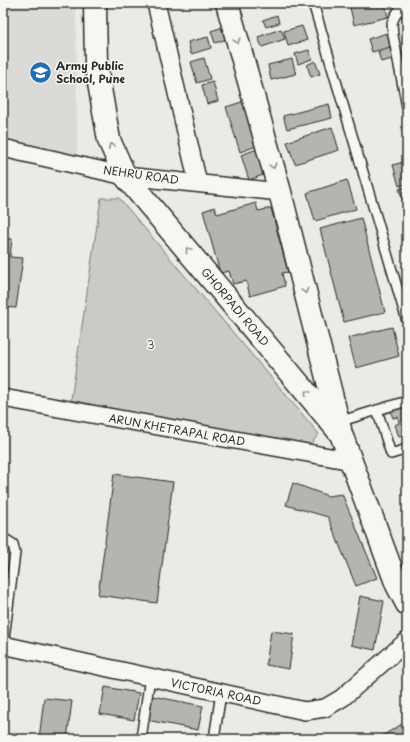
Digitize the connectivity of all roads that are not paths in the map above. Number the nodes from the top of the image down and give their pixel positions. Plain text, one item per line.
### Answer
1 (95, 3) edge
2 (156, 3) edge
3 (227, 3) edge
4 (313, 3) edge
5 (404, 3) edge
6 (407, 107) edge
7 (3, 148) edge
8 (125, 176) junction
9 (198, 183) junction
10 (280, 192) junction
11 (407, 321) edge
12 (3, 398) edge
13 (407, 401) edge
14 (377, 410) junction
15 (340, 428) junction
16 (407, 449) edge
17 (352, 461) junction
18 (3, 538) edge
19 (407, 604) edge
20 (407, 641) edge
21 (3, 645) edge
22 (150, 677) junction
23 (221, 693) junction
24 (141, 739) edge
25 (214, 739) edge

8 -> 1 main road, GHORPADI ROAD
2 - 9 street
3 -> 10 main road
4 - 11 lane
5 - 6 lane
7 - 8 street, NEHRU ROAD
8 - 9 street, NEHRU ROAD
15 -> 8 main road, GHORPADI ROAD
9 - 10 street, NEHRU ROAD
10 -> 15 main road
12 - 17 street, ARUN KHETRAPAL ROAD
13 - 14 lane
14 - 15 lane
14 - 16 lane
15 - 17 main road, GHORPADI ROAD
17 - 19 main road, GHORPADI ROAD
18 - 21 lane
20 - 23 street, VICTORIA ROAD
21 - 22 street, VICTORIA ROAD
22 - 23 street, VICTORIA ROAD
22 - 24 lane
23 - 25 lane

